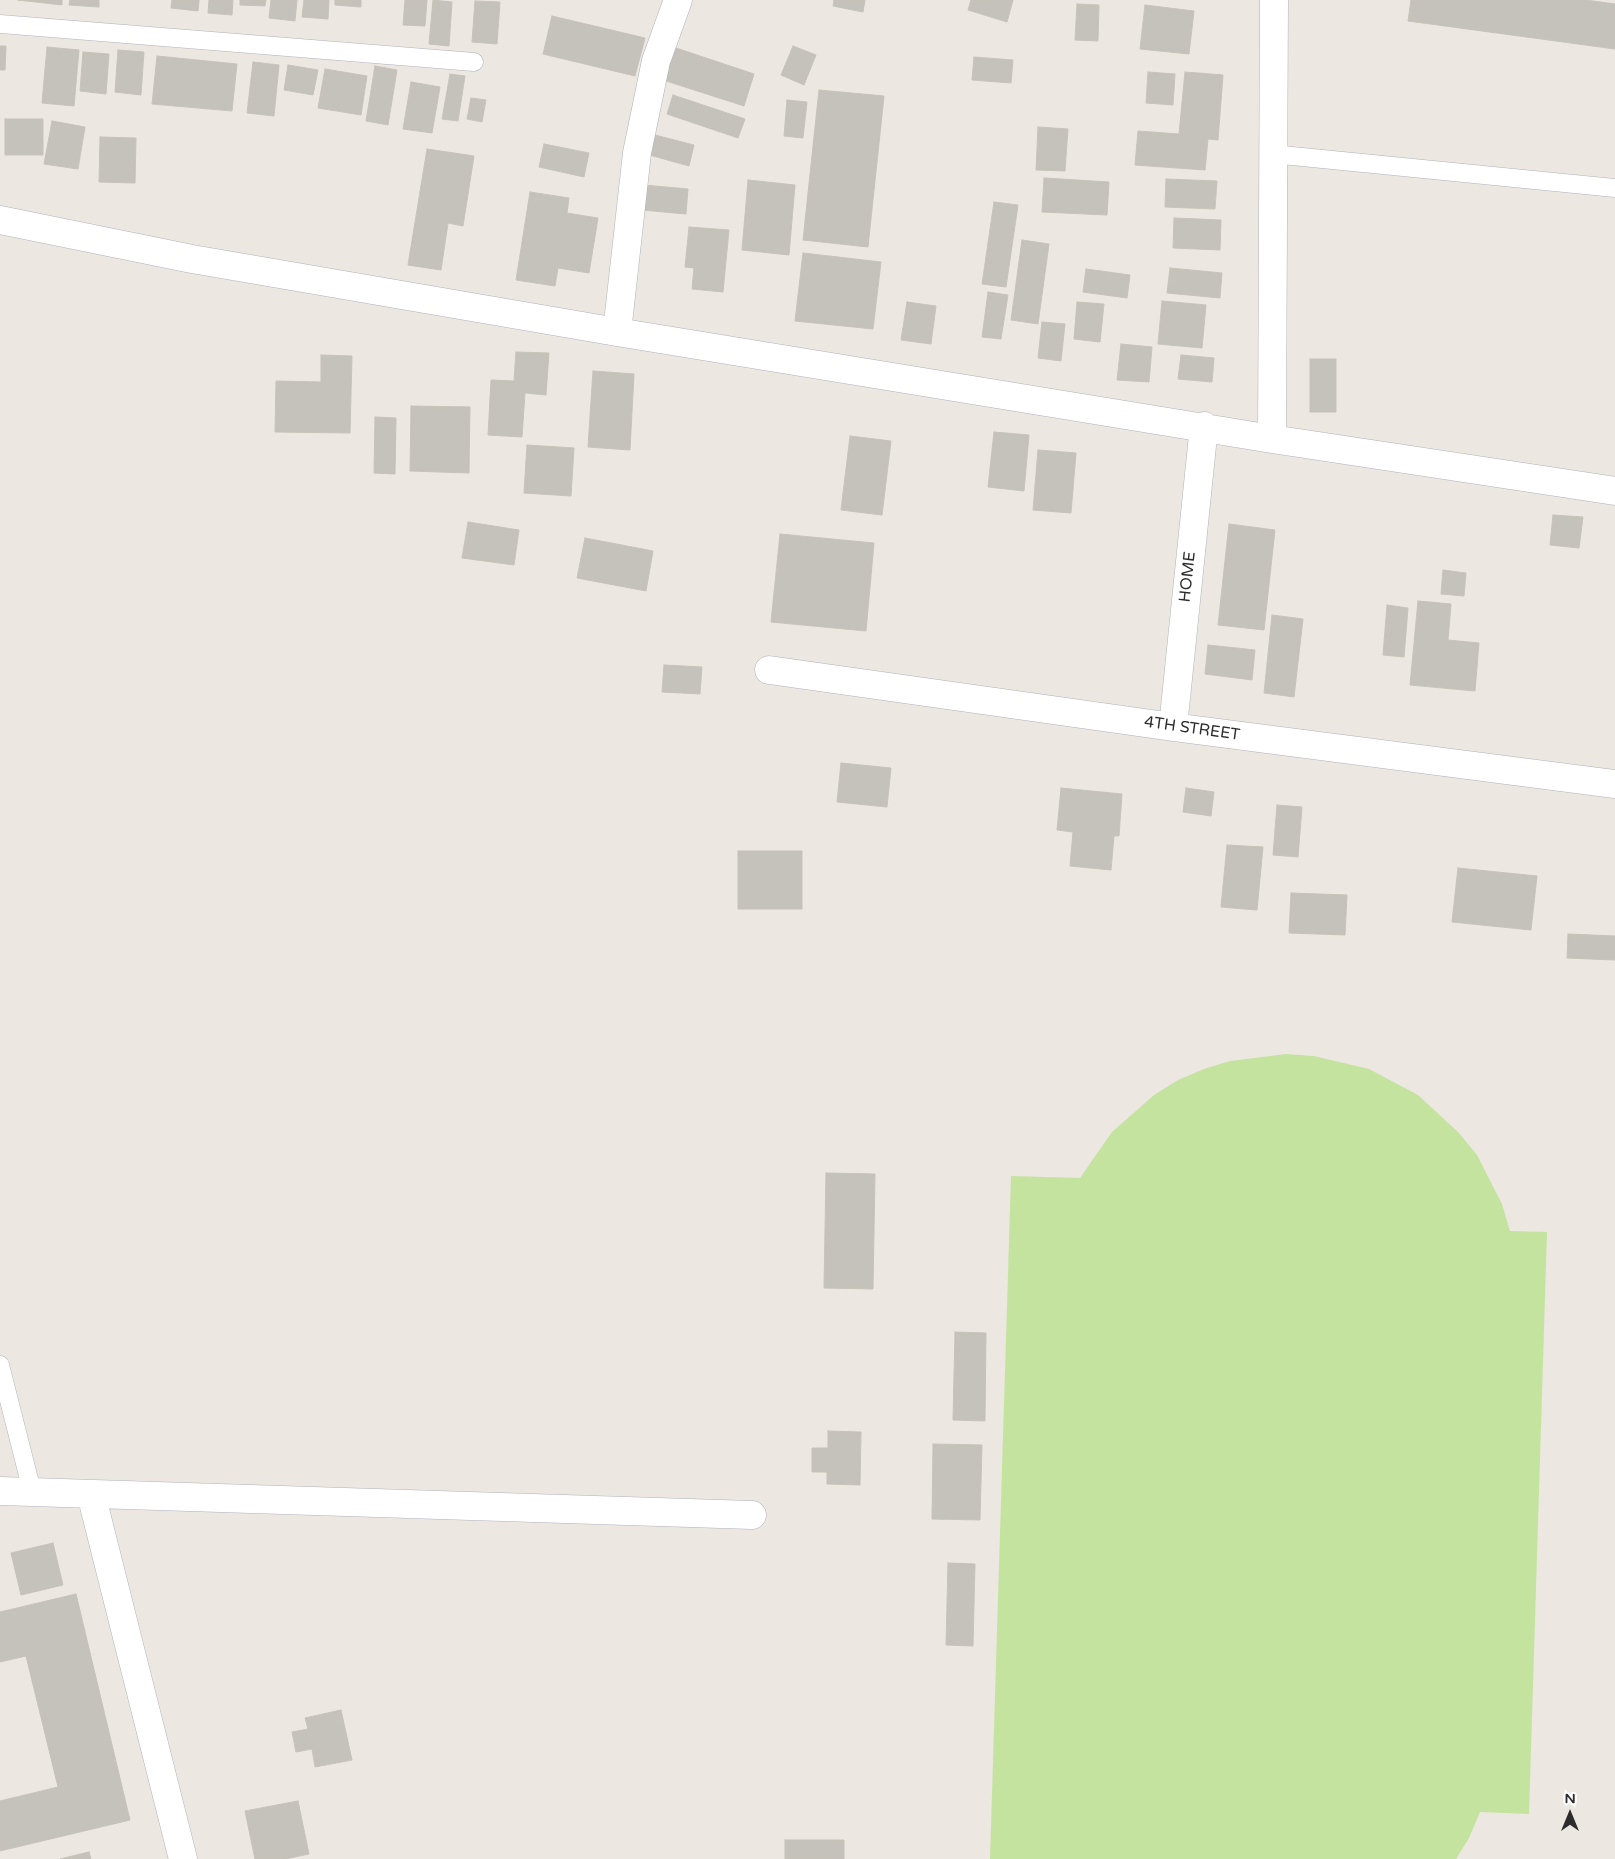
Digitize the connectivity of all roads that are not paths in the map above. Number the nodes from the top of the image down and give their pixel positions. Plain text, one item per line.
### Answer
1 (678, 0) edge
2 (1274, 0) edge
3 (0, 24) edge
4 (474, 62) dead end
5 (1272, 154) junction
6 (1615, 188) edge
7 (0, 220) edge
8 (618, 332) junction
9 (1204, 426) junction
10 (1272, 439) junction
11 (1615, 491) edge
12 (769, 670) dead end
13 (1173, 727) junction
14 (1615, 784) edge
15 (0, 1365) edge
16 (0, 1491) edge
17 (32, 1491) junction
18 (91, 1494) junction
19 (752, 1516) dead end
20 (183, 1859) edge

1 - 8 street
2 - 5 street
3 - 4 lane
5 - 6 lane
5 - 10 street
7 - 8 street
8 - 9 street
9 - 10 street
9 - 13 street, HOME
10 - 11 street
12 - 13 street, 4TH STREET
13 - 14 street, 4TH STREET
15 - 17 lane
16 - 17 street
17 - 18 street
18 - 19 street
18 - 20 street

